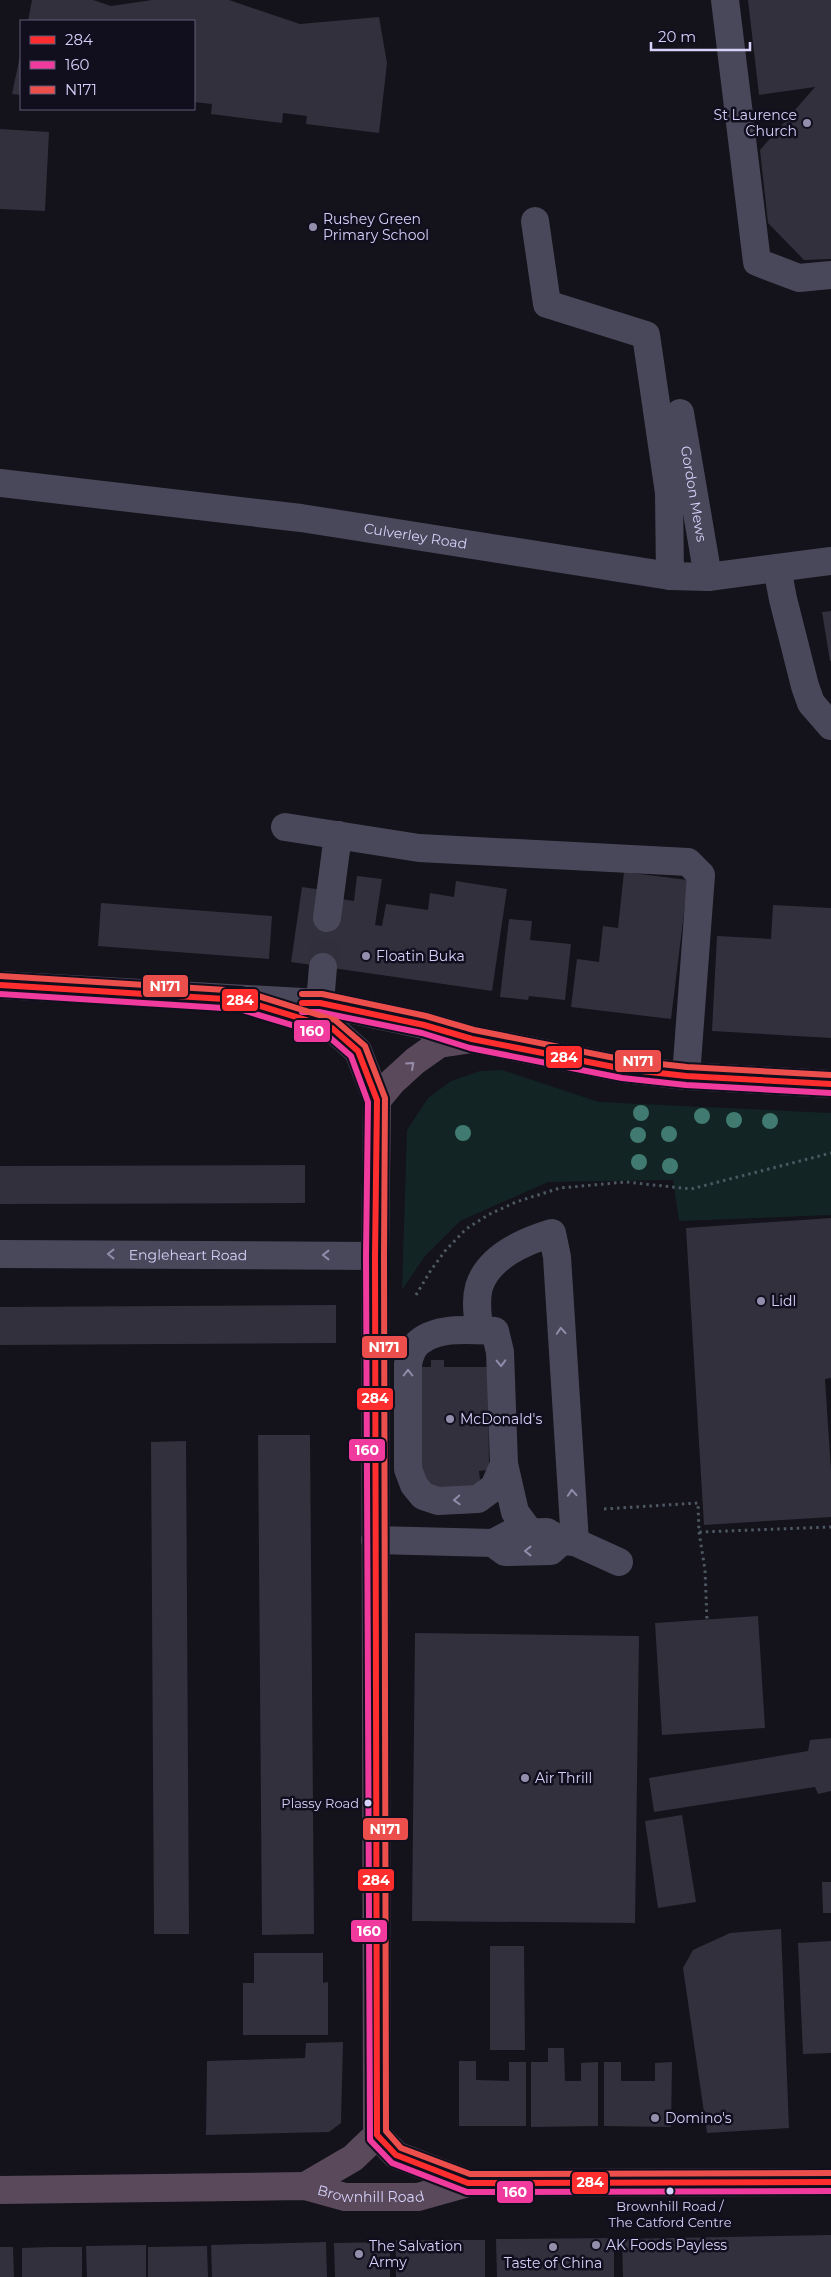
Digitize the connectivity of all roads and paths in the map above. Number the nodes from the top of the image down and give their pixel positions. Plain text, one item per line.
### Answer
1 (725, 0) edge
2 (534, 221) dead end
3 (831, 275) edge
4 (680, 413) dead end
5 (0, 483) edge
6 (831, 561) edge
7 (778, 568) junction
8 (670, 576) junction
9 (708, 576) junction
10 (831, 726) edge
11 (285, 827) dead end
12 (338, 835) junction
13 (328, 918) tunnel mouth
14 (323, 967) tunnel mouth
15 (0, 985) edge
16 (241, 1000) junction
17 (320, 1003) junction
18 (472, 1039) junction
19 (686, 1076) junction
20 (831, 1084) edge
21 (377, 1100) junction
22 (831, 1153) edge
23 (0, 1254) edge
24 (375, 1256) junction
25 (416, 1295) dead end
26 (479, 1330) junction
27 (504, 1464) junction
28 (573, 1510) junction
29 (831, 1527) edge
30 (528, 1531) junction
31 (699, 1532) junction
32 (375, 1540) junction
33 (568, 1541) junction
34 (493, 1543) junction
35 (619, 1562) dead end
36 (707, 1620) dead end
37 (377, 2135) junction
38 (831, 2182) edge
39 (468, 2183) junction
40 (306, 2186) junction
41 (0, 2190) edge

1 - 3 street
2 - 8 street
4 - 9 street, Gordon Mews
5 - 8 street, Culverley Road
6 - 7 street, Culverley Road
7 - 9 street, Culverley Road
7 - 10 street
8 - 9 street, Culverley Road
11 - 12 street
12 - 13 street
12 - 19 street
14 - 17 street
15 - 16 street
16 - 17 street
16 - 21 street
17 - 18 street
18 - 19 highway
21 -> 18 highway
19 - 20 highway
21 - 24 highway
22 - 25 path
24 -> 23 street, Engleheart Road
24 - 32 highway
26 -> 27 street
27 -> 26 street
28 -> 26 street
27 - 30 street
28 - 31 path
28 - 33 street
29 - 31 path
30 - 33 street
30 - 34 street
31 - 36 path
32 - 34 street
32 - 37 highway
33 -> 34 street
33 - 35 street
37 - 39 highway
37 - 40 highway
38 - 39 highway, Brownhill Road
39 - 40 highway, Brownhill Road
40 - 41 highway, Brownhill Road

